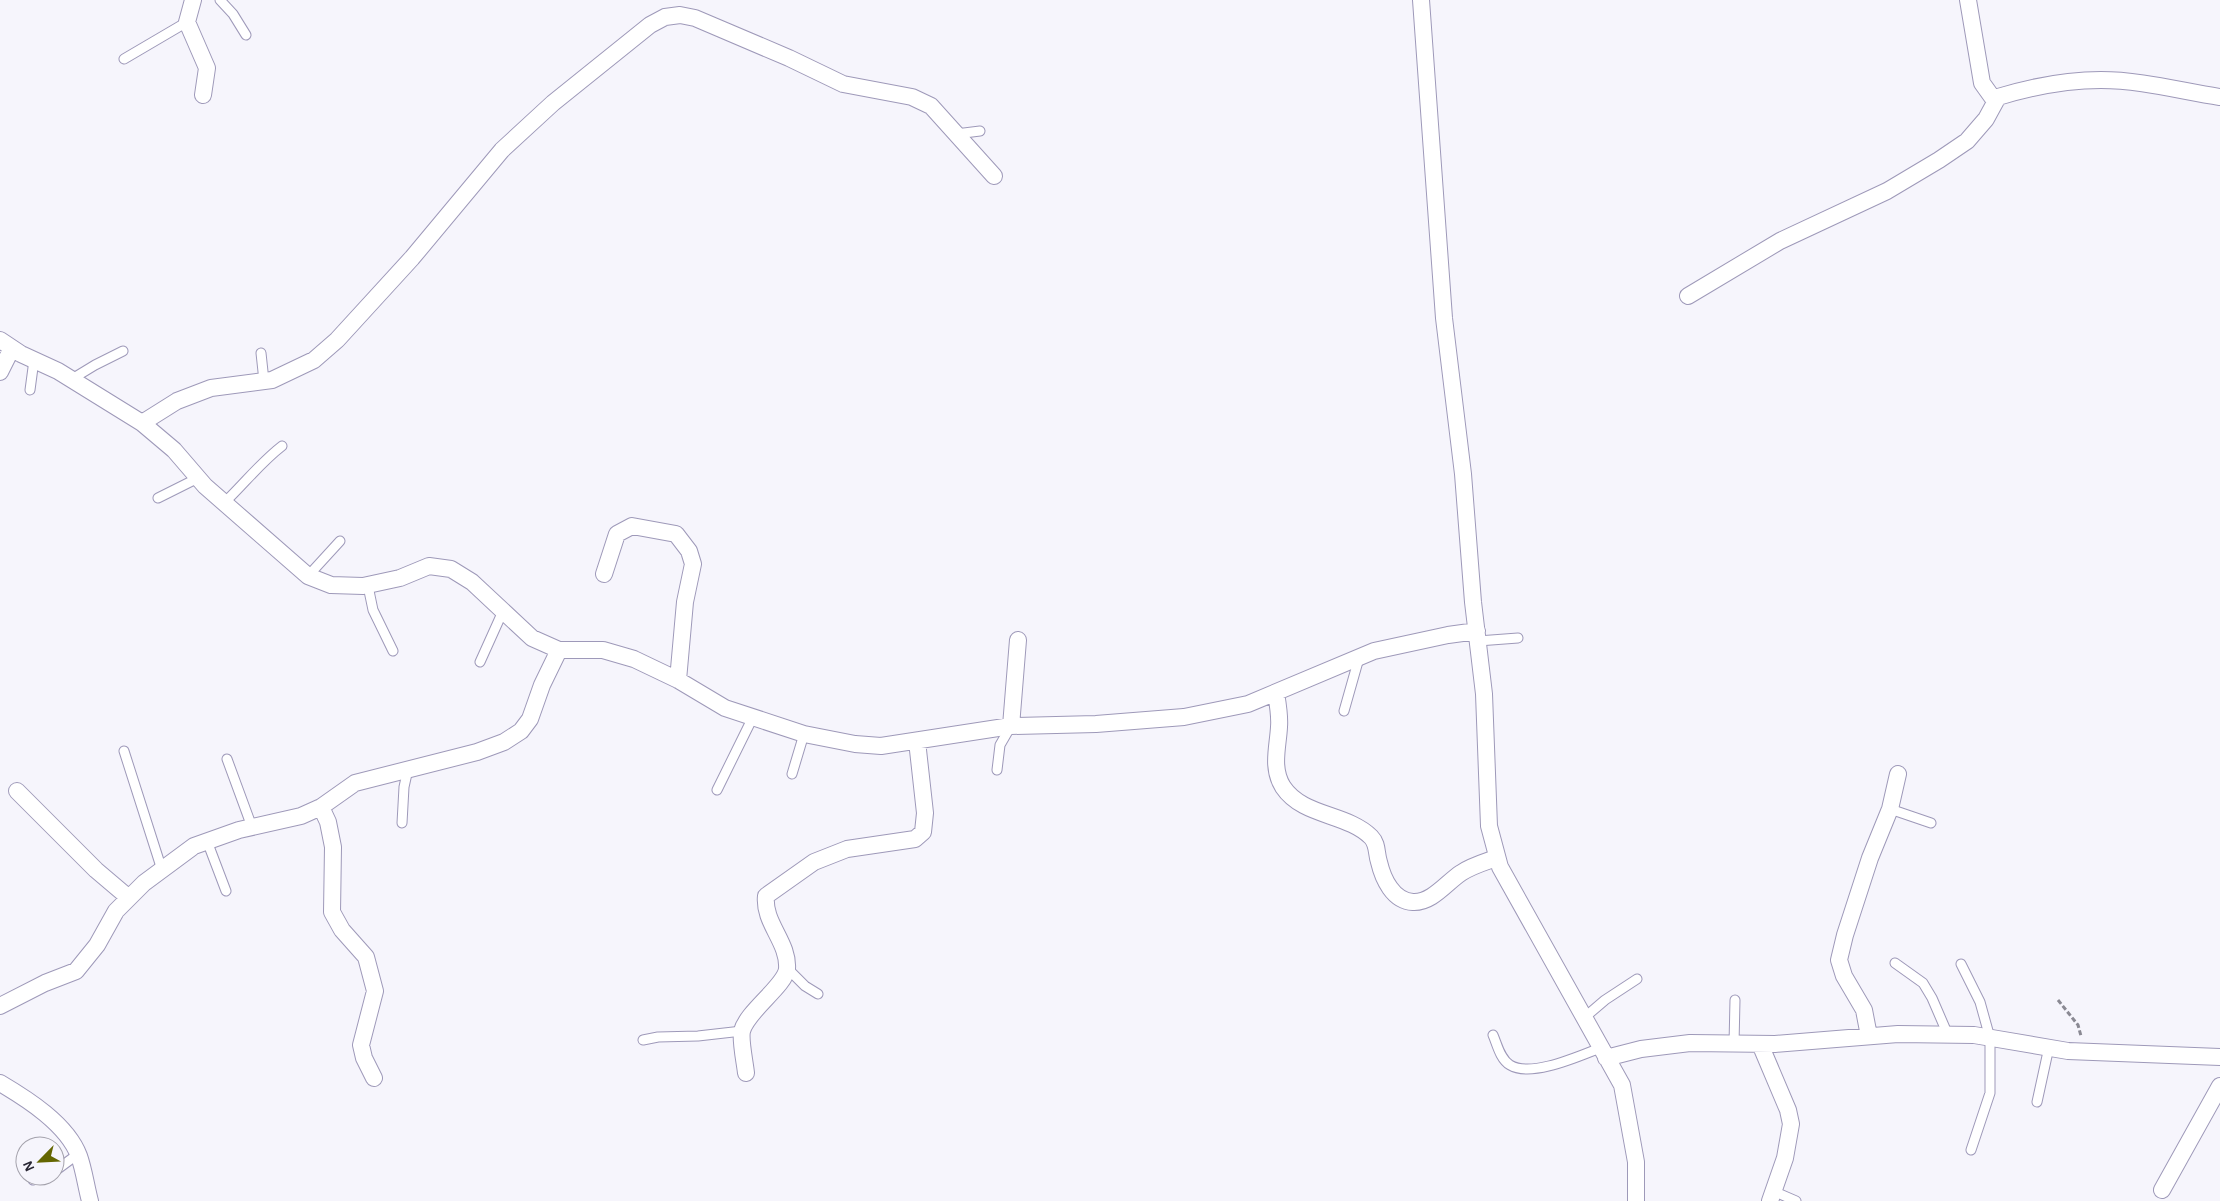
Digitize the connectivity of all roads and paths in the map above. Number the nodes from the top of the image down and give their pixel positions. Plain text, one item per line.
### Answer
1 (193, 0) edge
2 (220, 0) edge
3 (1421, 0) edge
4 (1968, 0) edge
5 (187, 22) junction
6 (246, 35) dead end
7 (124, 59) dead end
8 (203, 95) dead end
9 (1998, 97) junction
10 (2220, 97) edge
11 (980, 131) dead end
12 (956, 134) junction
13 (994, 176) dead end
14 (1688, 296) dead end
15 (6, 344) edge
16 (123, 351) dead end
17 (261, 353) dead end
18 (34, 360) junction
19 (0, 372) edge
20 (72, 380) junction
21 (264, 381) junction
22 (30, 390) dead end
23 (142, 423) junction
24 (282, 446) dead end
25 (198, 478) junction
26 (158, 498) dead end
27 (224, 503) junction
28 (340, 540) dead end
29 (604, 574) dead end
30 (308, 576) junction
31 (368, 586) junction
32 (503, 611) junction
33 (1478, 636) junction
34 (1518, 638) dead end
35 (1018, 640) dead end
36 (559, 650) junction
37 (393, 651) dead end
38 (1359, 657) junction
39 (480, 662) dead end
40 (678, 680) junction
41 (1276, 693) junction
42 (1344, 710) dead end
43 (753, 717) junction
44 (1012, 726) junction
45 (804, 734) junction
46 (917, 741) junction
47 (124, 751) dead end
48 (227, 759) dead end
49 (408, 769) junction
50 (997, 770) dead end
51 (792, 774) dead end
52 (1898, 774) dead end
53 (717, 790) dead end
54 (17, 791) dead end
55 (321, 806) junction
56 (1890, 809) junction
57 (402, 823) dead end
58 (1932, 823) dead end
59 (252, 827) junction
60 (207, 841) junction
61 (1498, 862) junction
62 (162, 870) junction
63 (226, 891) dead end
64 (129, 898) junction
65 (1895, 963) dead end
66 (1962, 964) dead end
67 (787, 968) junction
68 (1637, 979) dead end
69 (818, 994) dead end
70 (1735, 1000) dead end
71 (2058, 1000) dead end
72 (0, 1006) edge
73 (1584, 1018) junction
74 (742, 1031) junction
75 (1493, 1035) dead end
76 (1948, 1035) junction
77 (1869, 1036) junction
78 (1990, 1038) junction
79 (643, 1040) dead end
80 (1734, 1044) junction
81 (1760, 1044) junction
82 (2049, 1048) junction
83 (2081, 1051) junction
84 (1603, 1053) junction
85 (2220, 1058) edge
86 (746, 1073) dead end
87 (374, 1078) dead end
88 (0, 1083) edge
89 (2220, 1086) edge
90 (2037, 1102) dead end
91 (1971, 1150) dead end
92 (78, 1154) junction
93 (65, 1164) edge
94 (2162, 1190) dead end
95 (1771, 1196) edge
96 (90, 1201) edge
97 (1636, 1201) edge
98 (1796, 1201) edge

1 - 5 street
2 - 6 lane
3 - 33 street
4 - 9 street
5 - 7 lane
5 - 8 street
9 - 10 street
9 - 14 street
11 - 12 lane
12 - 13 street
12 - 21 street
15 - 18 street
15 - 19 street
16 - 20 lane
17 - 21 lane
18 - 20 street
18 - 22 lane
20 - 23 street
21 - 23 street
23 - 25 street
24 - 27 lane
25 - 26 lane
25 - 27 street
27 - 30 street
28 - 30 lane
29 - 40 street
30 - 31 street
31 - 32 street
31 - 37 lane
32 - 36 street
32 - 39 lane
33 - 34 lane
33 - 38 street
33 - 61 street
35 - 44 street
36 - 40 street
36 - 49 street
38 - 41 street
38 - 42 lane
40 - 43 street
41 - 44 street
41 - 61 street
43 - 45 street
43 - 53 lane
44 - 46 street
44 - 50 lane
45 - 46 street
45 - 51 lane
46 - 67 street
47 - 62 lane
48 - 59 lane
49 - 55 street
49 - 57 lane
52 - 56 street
54 - 64 street
55 - 59 street
55 - 87 street
56 - 58 lane
56 - 77 street
59 - 60 street
60 - 62 street
60 - 63 lane
61 - 73 street
62 - 64 street
64 - 72 street
65 - 76 lane
66 - 78 lane
67 - 69 lane
67 - 74 street
68 - 73 lane
70 - 80 lane
71 - 83 path
73 - 84 street
74 - 79 lane
74 - 86 street
75 - 84 lane
76 - 77 street
76 - 78 street
77 - 81 street
78 - 82 street
78 - 91 lane
80 - 81 street
80 - 84 street
81 - 95 street
82 - 83 street
82 - 90 lane
83 - 85 street
84 - 97 street
88 - 92 street
89 - 94 street
92 - 93 lane
92 - 96 street
95 - 98 lane

